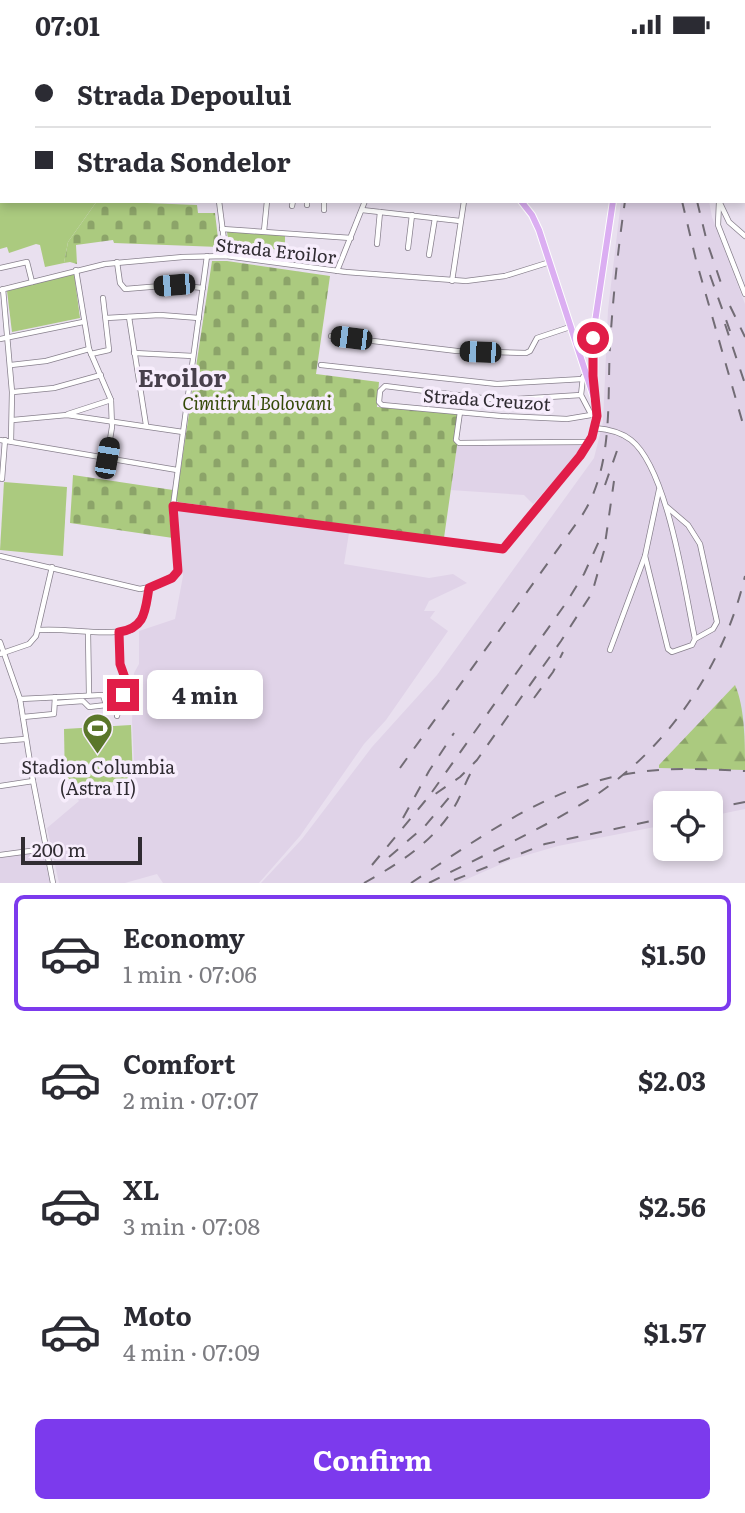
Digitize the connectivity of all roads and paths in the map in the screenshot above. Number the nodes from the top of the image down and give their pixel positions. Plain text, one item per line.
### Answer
1 (219, 203) edge
2 (267, 203) edge
3 (324, 203) edge
4 (364, 203) edge
5 (522, 203) edge
6 (613, 203) edge
7 (719, 203) edge
8 (720, 203) edge
9 (464, 204) edge
10 (324, 210) dead end
11 (362, 210) junction
12 (380, 212) junction
13 (412, 215) junction
14 (435, 218) junction
15 (460, 221) junction
16 (222, 229) junction
17 (264, 231) junction
18 (745, 236) edge
19 (351, 237) junction
20 (376, 244) dead end
21 (408, 248) dead end
22 (429, 255) dead end
23 (207, 256) junction
24 (226, 256) junction
25 (117, 263) junction
26 (550, 263) junction
27 (0, 268) edge
28 (76, 270) junction
29 (337, 271) junction
30 (452, 281) junction
31 (32, 282) junction
32 (203, 288) junction
33 (2, 289) edge
34 (745, 295) edge
35 (103, 298) dead end
36 (129, 317) junction
37 (106, 318) junction
38 (199, 318) junction
39 (83, 322) junction
40 (570, 327) junction
41 (331, 336) dead end
42 (8, 337) junction
43 (0, 339) edge
44 (90, 352) junction
45 (134, 353) junction
46 (193, 356) junction
47 (580, 356) junction
48 (593, 356) junction
49 (10, 365) junction
50 (321, 365) dead end
51 (101, 375) junction
52 (584, 376) junction
53 (12, 392) junction
54 (581, 395) junction
55 (111, 400) junction
56 (596, 404) junction
57 (460, 412) junction
58 (67, 415) junction
59 (594, 415) junction
60 (13, 420) junction
61 (112, 420) junction
62 (146, 425) junction
63 (595, 428) junction
64 (183, 432) junction
65 (5, 440) edge
66 (590, 442) junction
67 (107, 458) junction
68 (177, 470) junction
69 (2, 479) dead end
70 (659, 487) junction
71 (173, 506) junction
72 (666, 506) junction
73 (0, 556) edge
74 (645, 556) junction
75 (52, 567) junction
76 (149, 588) junction
77 (39, 629) junction
78 (88, 632) junction
79 (119, 632) junction
80 (695, 639) junction
81 (0, 642) edge
82 (610, 650) dead end
83 (2, 653) edge
84 (87, 695) junction
85 (20, 699) junction
86 (55, 700) junction
87 (86, 702) junction
88 (117, 716) dead end
89 (23, 717) junction
90 (25, 739) junction
91 (0, 741) edge
92 (33, 781) junction
93 (0, 786) edge
94 (45, 849) junction
95 (0, 855) edge
96 (53, 883) edge

1 - 16 street
2 - 17 street
3 - 10 street
4 - 11 street
5 - 26 main road
6 - 48 main road
7 - 34 street
8 - 18 street
9 - 15 street
11 - 12 street
11 - 19 street
12 - 13 street
12 - 20 street
13 - 14 street
13 - 21 street
14 - 15 street
14 - 22 street
15 - 30 street
16 - 17 street
16 - 24 street
17 - 19 street
19 - 29 street
23 - 24 street, Strada Eroilor
23 - 25 street, Strada Eroilor
23 - 32 street
24 - 29 street, Strada Eroilor
25 - 28 street, Strada Eroilor
25 - 32 street
26 - 30 street, Strada Eroilor
26 - 40 main road
27 - 31 street
28 - 31 street, Strada Eroilor
28 - 39 street
29 - 30 street, Strada Eroilor
31 - 33 street, Strada Eroilor
32 - 38 street
33 - 42 street
35 - 37 street
36 - 37 street
36 - 38 street
36 - 45 street
37 - 44 street
38 - 46 street
39 - 42 street
39 - 44 street
40 - 41 street
40 - 47 main road
42 - 43 street
42 - 49 street
44 - 49 street
44 - 51 street
45 - 46 street
45 - 62 street
46 - 64 street
47 - 48 main road
47 - 52 main road
48 - 56 main road
49 - 53 street
50 - 52 street
51 - 53 street
51 - 55 street
52 - 54 street
52 - 56 main road
53 - 60 street
54 - 57 street, Strada Creuzot
54 - 59 street
55 - 58 street
55 - 61 street
56 - 59 main road
57 - 59 street, Strada Creuzot
57 - 66 street
58 - 60 street
58 - 61 street
59 - 63 main road
60 - 65 street
61 - 62 street
61 - 67 street
62 - 64 street
63 - 66 street
63 - 70 street
64 - 68 street
65 - 67 street
65 - 69 street
66 - 71 street
67 - 68 street
68 - 71 street
70 - 72 street
70 - 74 street
71 - 76 street
72 - 80 street
72 - 80 street
73 - 75 street
74 - 80 street
74 - 82 street
75 - 76 street
75 - 77 street
76 - 79 street
77 - 78 street
77 - 83 street
78 - 79 street
78 - 84 street
79 - 88 street
81 - 83 street
83 - 85 street
84 - 86 street
84 - 87 street
84 - 87 street
85 - 86 street
85 - 89 street
86 - 87 street
86 - 89 street
89 - 90 street
90 - 91 street
90 - 92 street
92 - 93 street
92 - 94 street
94 - 95 street
94 - 96 street

